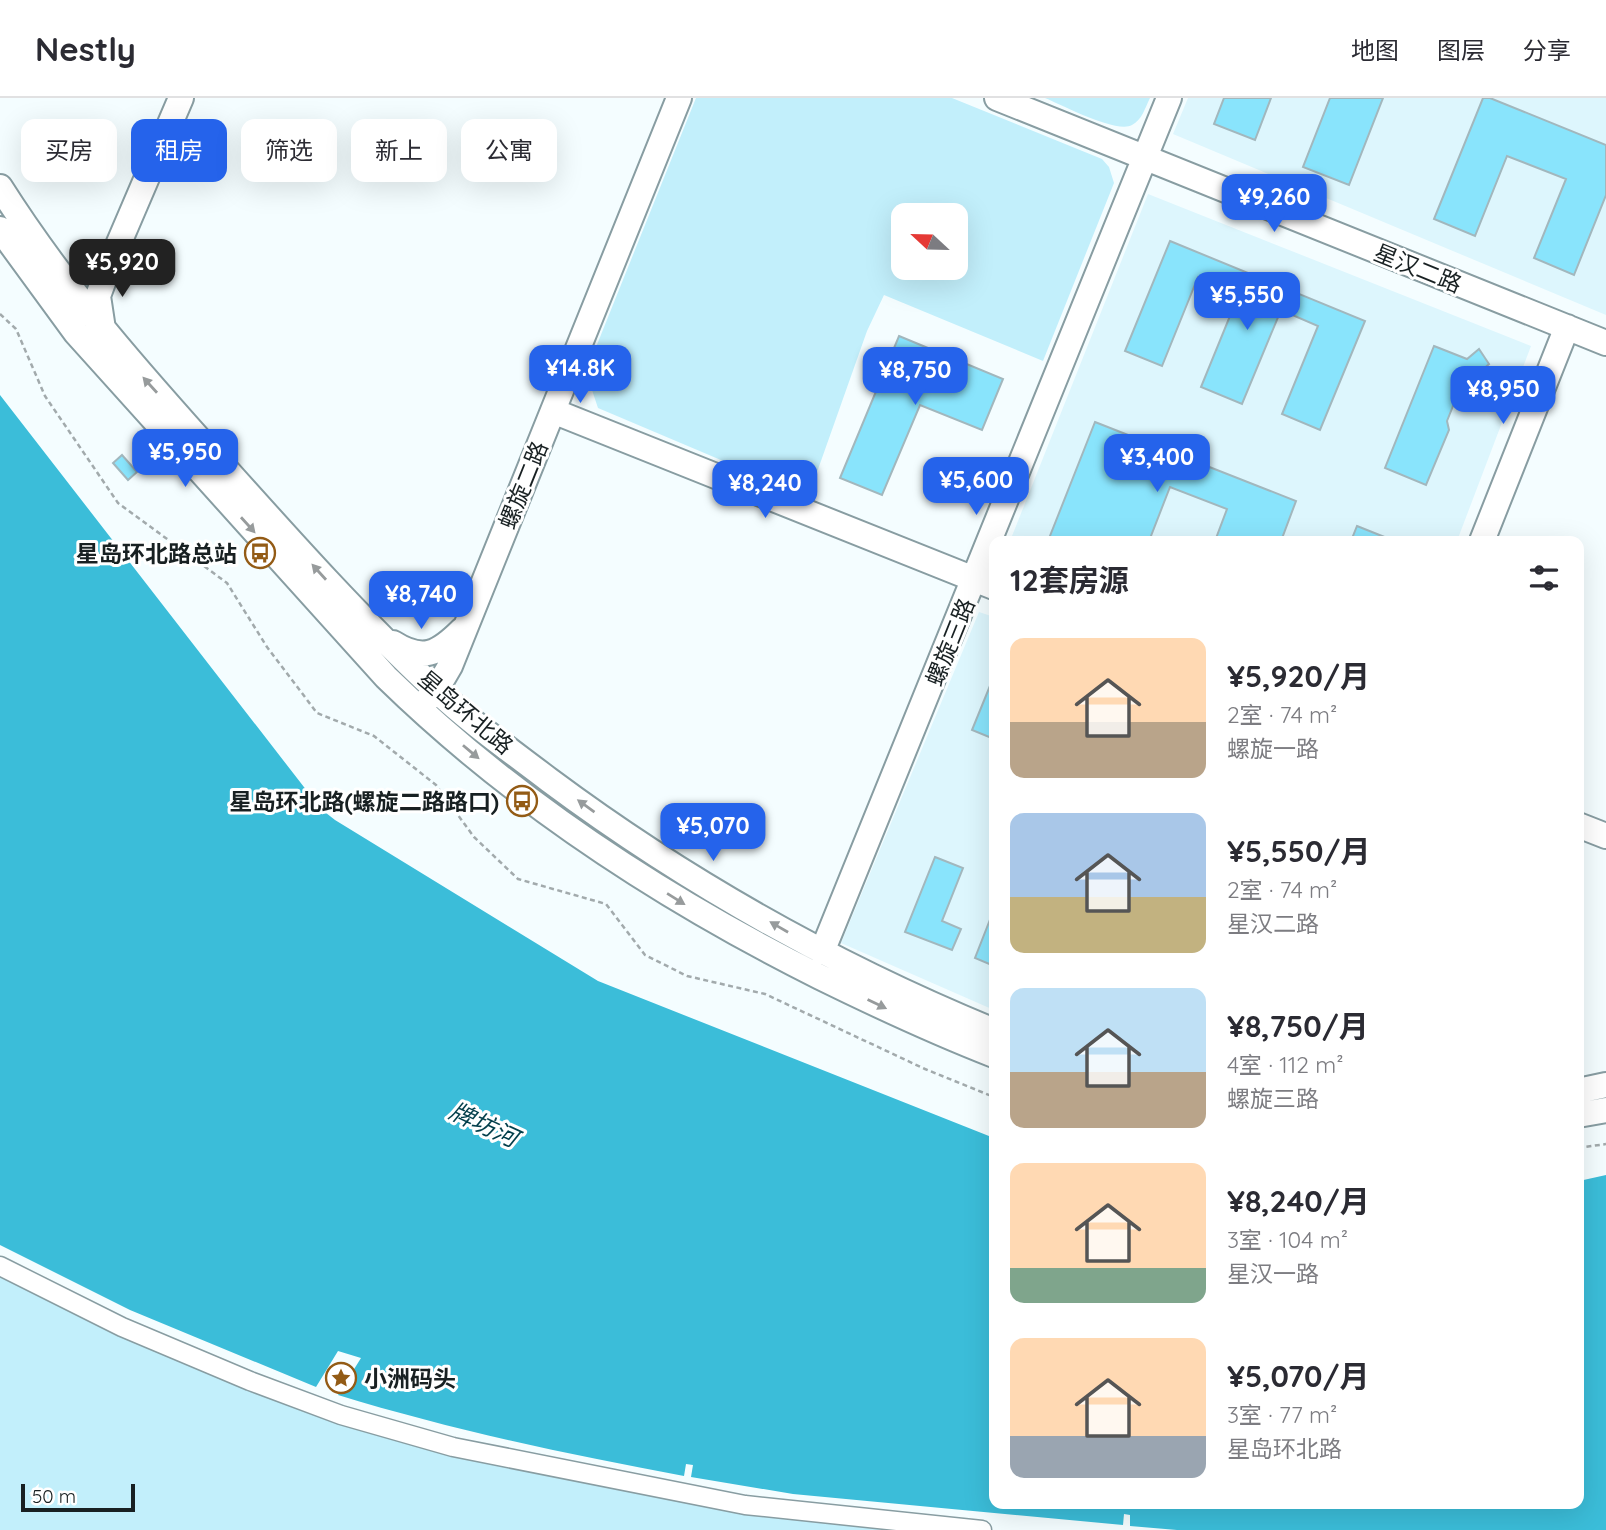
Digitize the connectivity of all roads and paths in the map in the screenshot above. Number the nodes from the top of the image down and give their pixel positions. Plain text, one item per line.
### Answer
1 (181, 98) edge
2 (679, 98) edge
3 (997, 98) edge
4 (1169, 98) edge
5 (1145, 158) junction
6 (0, 187) edge
7 (0, 229) edge
8 (109, 266) junction
9 (59, 275) junction
10 (1567, 327) junction
11 (104, 331) junction
12 (1606, 343) edge
13 (553, 411) junction
14 (1003, 536) edge
15 (1484, 536) edge
16 (985, 583) edge
17 (464, 627) junction
18 (379, 634) junction
19 (436, 690) junction
20 (418, 709) junction
21 (1584, 827) edge
22 (1606, 836) edge
23 (822, 952) junction
24 (989, 1029) edge
25 (989, 1053) edge
26 (1606, 1085) edge
27 (1584, 1090) edge
28 (1606, 1110) edge
29 (1584, 1114) edge
30 (1606, 1144) edge
31 (1584, 1148) edge
32 (0, 1266) edge
33 (982, 1530) edge

1 - 8 street
2 - 13 street, 螺旋二路
3 - 5 street, 星汉二路
4 - 5 street, 螺旋三路
5 - 10 street, 星汉二路
5 - 14 street, 螺旋三路
6 - 9 street, 星岛环北路
7 -> 20 street, 星岛环北路
8 - 9 street
8 - 11 street
9 - 11 street, 星岛环北路
10 - 12 street, 星汉二路
10 - 15 street
18 -> 11 street, 星岛环北路
13 - 16 street
13 - 17 street, 螺旋二路
16 - 23 street, 螺旋三路
17 - 18 street
17 - 19 street, 螺旋二路
18 - 19 street, 星岛环北路
19 - 20 street, 螺旋二路
23 -> 19 street, 星岛环北路
20 -> 25 street, 星岛环北路
21 - 22 street
23 - 24 street, 星岛环北路
26 - 27 street
28 - 29 street
30 - 31 path
32 - 33 street

